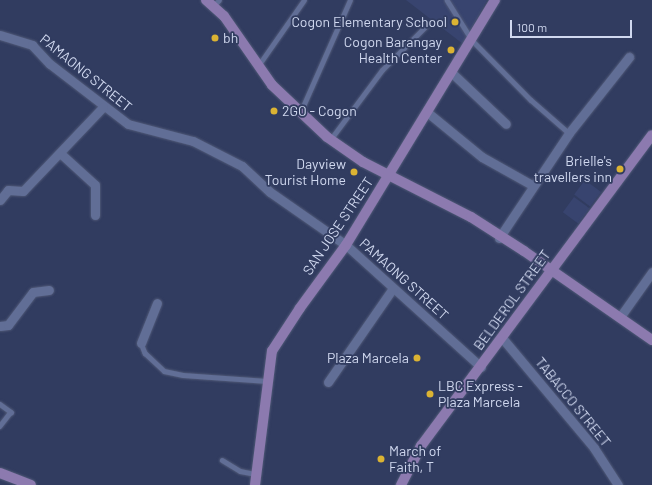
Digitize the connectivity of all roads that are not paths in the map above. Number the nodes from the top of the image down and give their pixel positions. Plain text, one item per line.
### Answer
1 (304, 0) edge
2 (350, 0) edge
3 (447, 0) edge
4 (495, 0) edge
5 (213, 2) edge
6 (427, 25) dead end
7 (0, 35) edge
8 (472, 40) junction
9 (629, 57) dead end
10 (258, 66) junction
11 (452, 73) junction
12 (103, 107) junction
13 (427, 112) junction
14 (300, 113) junction
15 (506, 124) dead end
16 (569, 132) junction
17 (652, 135) edge
18 (330, 140) junction
19 (60, 153) junction
20 (388, 176) junction
21 (532, 185) junction
22 (0, 200) edge
23 (95, 215) dead end
24 (499, 238) junction
25 (346, 245) junction
26 (551, 270) junction
27 (652, 272) edge
28 (393, 288) junction
29 (49, 290) dead end
30 (157, 303) dead end
31 (620, 316) junction
32 (1, 327) edge
33 (502, 339) junction
34 (652, 340) edge
35 (141, 343) joint
36 (481, 367) junction
37 (267, 381) junction
38 (328, 382) dead end
39 (0, 404) edge
40 (0, 426) edge
41 (222, 460) dead end
42 (0, 473) edge
43 (256, 474) junction
44 (31, 485) edge
45 (255, 485) edge
46 (401, 485) edge
47 (618, 485) edge

1 - 10 lane
2 - 14 lane
3 - 8 lane
4 - 8 street, SAN JOSE STREET
5 - 10 street
6 - 18 lane
7 - 12 street, PAMAONG STREET
8 - 11 street, SAN JOSE STREET
8 - 16 lane
9 - 16 street
10 - 14 street
11 - 13 street, SAN JOSE STREET
11 - 15 street
12 - 19 street
12 - 25 street, PAMAONG STREET
13 - 20 street, SAN JOSE STREET
13 - 21 street
14 - 18 street
16 - 21 street
17 - 26 street, BELDEROL STREET
18 - 20 street
19 - 22 street
19 - 23 street
20 - 24 street
20 - 25 street, SAN JOSE STREET
21 - 24 street
24 - 26 street
25 - 28 street, PAMAONG STREET
25 - 37 street, SAN JOSE STREET
26 - 31 street
26 - 33 street, BELDEROL STREET
27 - 31 street
28 - 36 street, PAMAONG STREET
28 - 38 street
29 - 32 street
30 - 35 street
31 - 34 street
33 - 36 street, BELDEROL STREET
33 - 47 street, TABACCO STREET
35 - 37 lane
36 - 46 street, BELDEROL STREET
37 - 43 street, SAN JOSE STREET
39 - 40 lane
41 - 43 lane
42 - 44 street
43 - 45 street, SAN JOSE STREET

